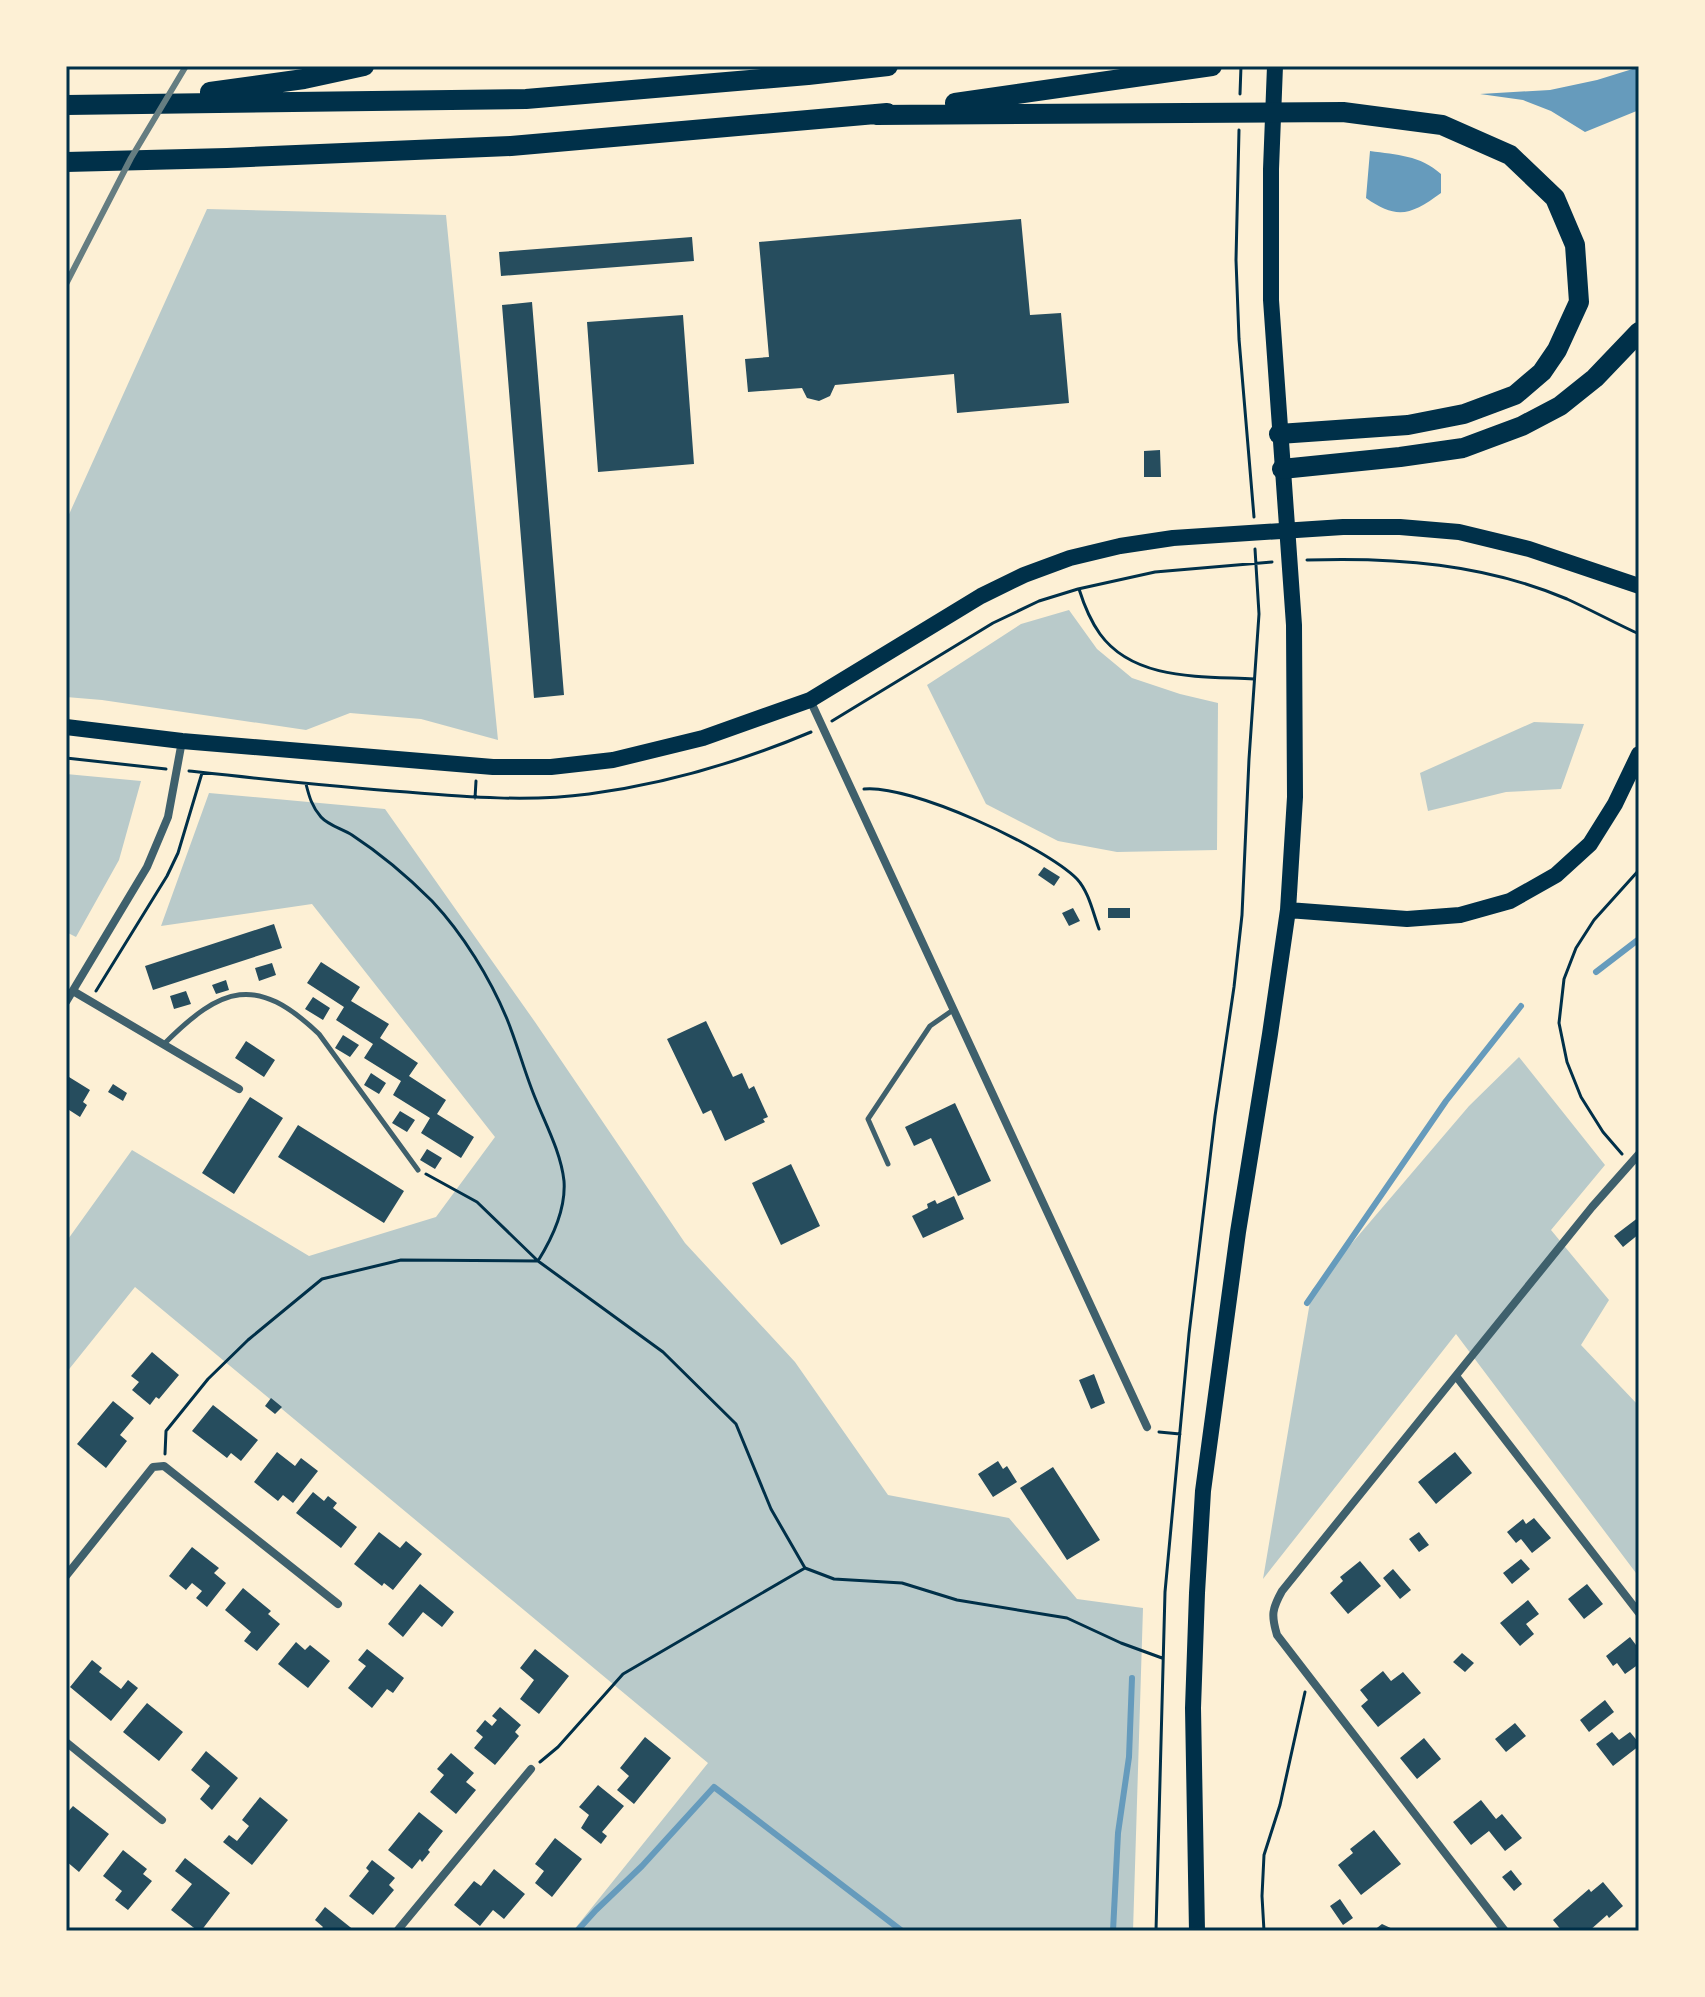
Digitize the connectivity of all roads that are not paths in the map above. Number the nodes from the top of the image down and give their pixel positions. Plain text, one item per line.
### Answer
1 (364, 66) edge
2 (888, 66) edge
3 (1212, 66) edge
4 (1275, 66) edge
5 (125, 104) junction
6 (66, 105) edge
7 (876, 115) junction
8 (66, 162) edge
9 (1639, 332) edge
10 (1279, 434) junction
11 (1282, 469) junction
12 (1639, 586) edge
13 (810, 700) junction
14 (66, 727) edge
15 (182, 741) junction
16 (1639, 754) edge
17 (1288, 910) junction
18 (73, 991) junction
19 (66, 1002) edge
20 (954, 1010) junction
21 (164, 1044) junction
22 (239, 1089) dead end
23 (1639, 1154) edge
24 (888, 1164) dead end
25 (418, 1170) road end
26 (1456, 1376) junction
27 (1147, 1427) road end
28 (66, 1576) edge
29 (338, 1604) dead end
30 (1639, 1613) edge
31 (66, 1742) edge
32 (531, 1769) road end
33 (162, 1820) dead end
34 (397, 1931) edge
35 (1197, 1931) edge
36 (1505, 1931) edge

1 - 5 highway
2 - 5 highway
3 - 7 highway
4 - 10 main road
5 - 6 highway
7 - 8 highway
7 - 10 highway
9 - 11 highway
10 - 11 main road
11 - 17 main road
12 - 13 main road
13 - 15 main road
13 - 20 street
14 - 15 main road
15 - 18 street
16 - 17 main road
17 - 35 main road
18 - 19 street
18 - 21 street
20 - 24 lane
20 - 27 street
21 - 22 street
21 - 25 lane
23 - 26 street
26 - 30 street
26 - 36 street
28 - 29 street
31 - 33 street
32 - 34 street

